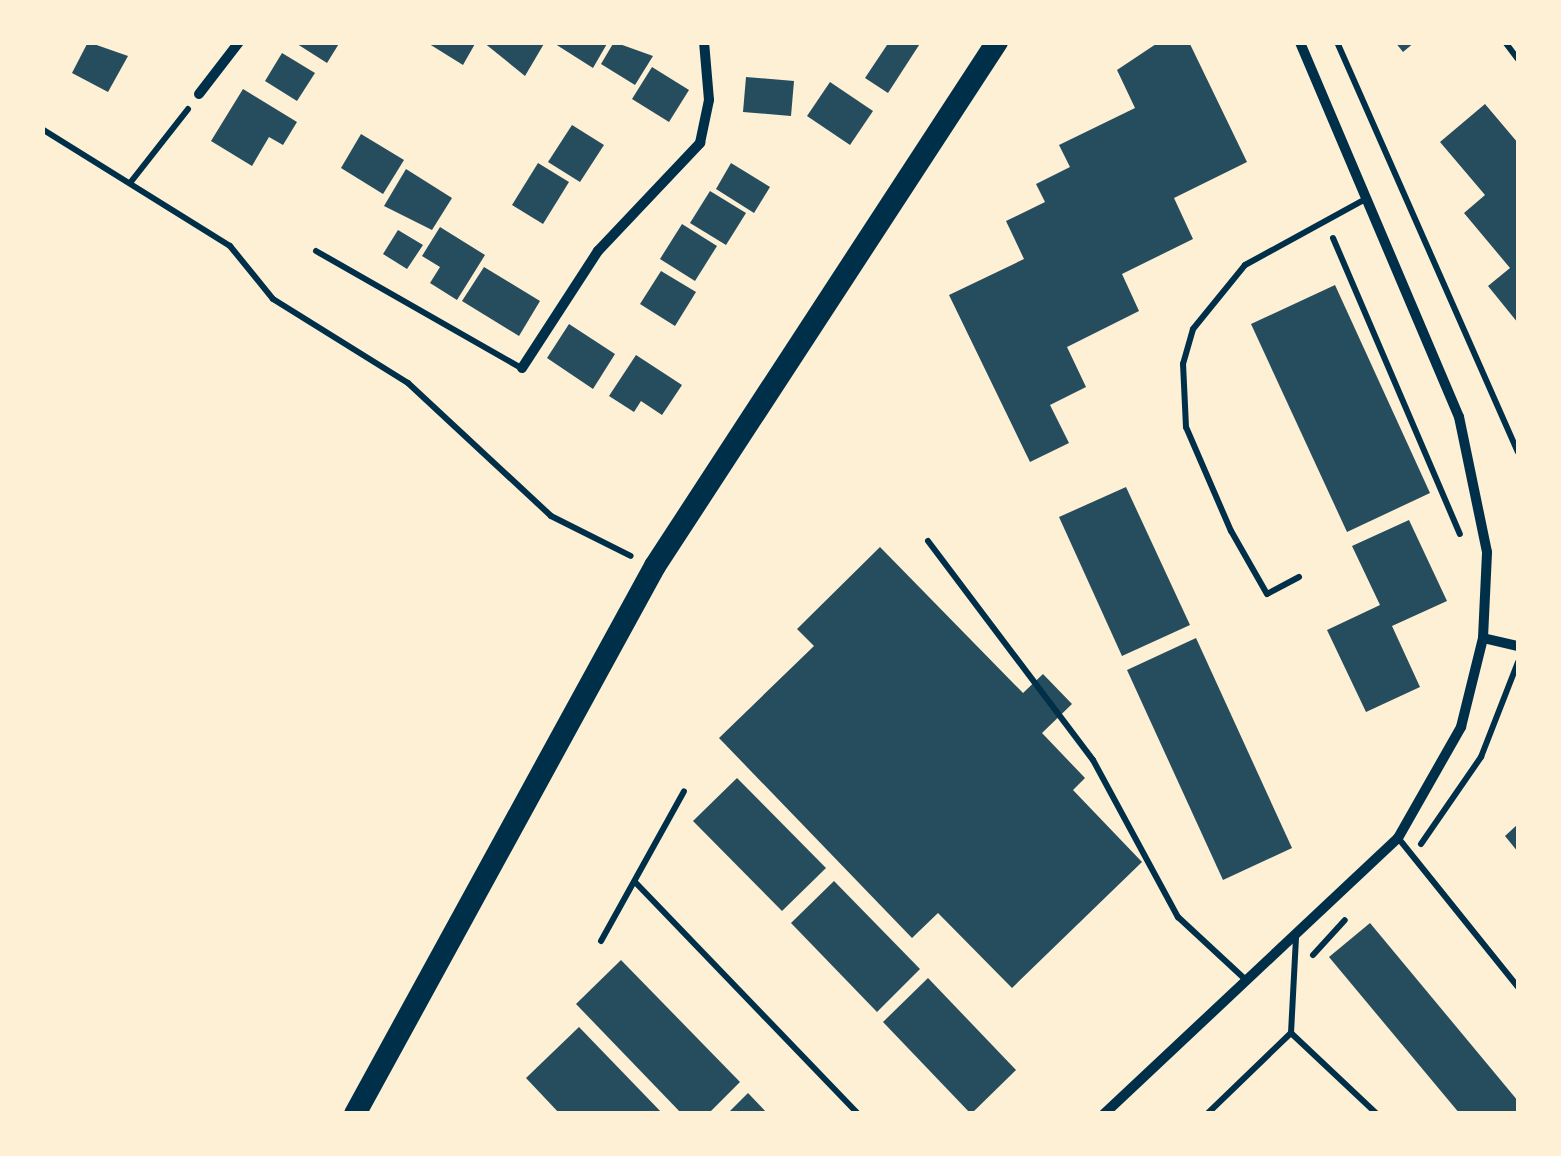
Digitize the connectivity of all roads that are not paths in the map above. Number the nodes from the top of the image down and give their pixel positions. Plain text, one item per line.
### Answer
1 (239, 42) edge
2 (704, 42) edge
3 (996, 42) edge
4 (1300, 42) edge
5 (1505, 42) edge
6 (1518, 59) edge
7 (199, 94) road end
8 (1362, 201) junction
9 (316, 251) dead end
10 (522, 368) joint
11 (928, 541) dead end
12 (1299, 577) dead end
13 (1483, 638) junction
14 (1518, 646) edge
15 (684, 791) dead end
16 (1398, 838) junction
17 (635, 882) junction
18 (1296, 933) junction
19 (601, 941) dead end
20 (1246, 980) junction
21 (1518, 987) edge
22 (1291, 1033) junction
23 (355, 1114) edge
24 (858, 1114) edge
25 (1104, 1114) edge
26 (1206, 1114) edge
27 (1377, 1114) edge

1 - 7 street
2 - 10 street
3 - 23 highway
4 - 8 street
5 - 6 lane
8 - 12 lane
8 - 13 street
9 - 10 lane
11 - 20 lane
13 - 14 street
13 - 16 street
15 - 17 lane
16 - 18 street
16 - 21 lane
17 - 19 lane
17 - 24 lane
18 - 20 street
18 - 22 lane
20 - 25 street
22 - 26 lane
22 - 27 lane

